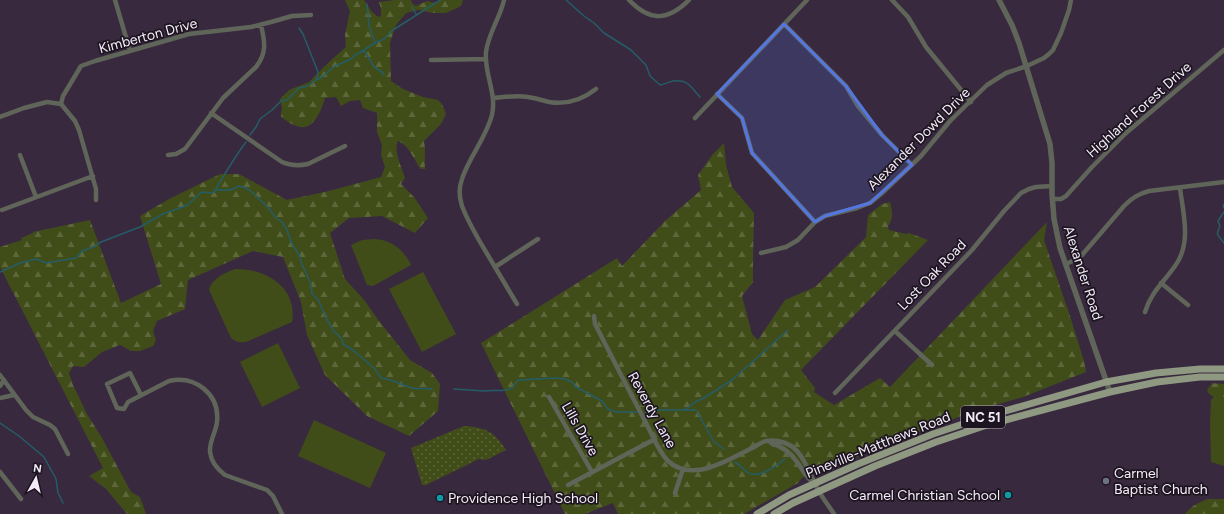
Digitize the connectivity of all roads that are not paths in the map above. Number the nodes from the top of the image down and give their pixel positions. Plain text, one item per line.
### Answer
1 (115, 0) edge
2 (504, 0) edge
3 (630, 0) edge
4 (689, 0) edge
5 (807, 0) edge
6 (893, 0) edge
7 (998, 0) edge
8 (1071, 0) edge
9 (311, 15) dead end
10 (784, 24) junction
11 (262, 25) junction
12 (1224, 50) edge
13 (130, 51) junction
14 (486, 59) junction
15 (431, 60) dead end
16 (1027, 66) junction
17 (596, 89) dead end
18 (717, 94) junction
19 (493, 98) junction
20 (971, 102) junction
21 (61, 104) junction
22 (211, 113) junction
23 (0, 117) edge
24 (695, 118) dead end
25 (345, 146) dead end
26 (20, 155) dead end
27 (168, 155) dead end
28 (912, 165) junction
29 (93, 176) junction
30 (1224, 182) edge
31 (1052, 186) junction
32 (1180, 188) junction
33 (36, 197) junction
34 (1052, 199) junction
35 (96, 200) dead end
36 (2, 210) dead end
37 (815, 222) junction
38 (538, 239) dead end
39 (761, 253) dead end
40 (1066, 264) junction
41 (495, 267) junction
42 (1161, 283) junction
43 (517, 304) dead end
44 (1188, 305) dead end
45 (1145, 312) dead end
46 (594, 316) dead end
47 (894, 331) junction
48 (932, 364) dead end
49 (1224, 369) edge
50 (0, 375) edge
51 (1224, 377) edge
52 (4, 380) junction
53 (1106, 382) junction
54 (0, 386) edge
55 (1110, 392) junction
56 (835, 393) dead end
57 (14, 395) junction
58 (141, 395) junction
59 (548, 397) dead end
60 (0, 398) edge
61 (655, 440) junction
62 (68, 454) dead end
63 (683, 469) junction
64 (592, 472) junction
65 (1, 475) edge
66 (815, 484) junction
67 (568, 485) dead end
68 (819, 492) junction
69 (675, 493) dead end
70 (21, 499) dead end
71 (282, 514) edge
72 (757, 514) edge
73 (774, 514) edge
74 (834, 514) edge

1 - 13 street
2 - 14 street
3 - 4 street
5 - 10 street
6 - 20 street
7 - 16 street, Alexander Road
8 - 16 street, Alexander Dowd Drive
9 - 11 street, Kimberton Drive
10 - 18 street
10 - 28 street
11 - 13 street, Kimberton Drive
11 - 22 street
12 - 34 street, Highland Forest Drive
13 - 21 street, Kimberton Drive
14 - 15 street
14 - 19 street
16 - 20 street, Alexander Dowd Drive
16 - 31 street, Alexander Road
17 - 19 street
18 - 24 street
18 - 37 street
19 - 41 street
20 - 28 street, Alexander Dowd Drive
21 - 23 street
21 - 29 street
22 - 25 street
22 - 27 street
26 - 33 street
28 - 37 street, Alexander Dowd Drive
29 - 33 street
29 - 35 street
30 - 32 street
31 - 34 street, Alexander Road
31 - 47 street, Lost Oak Road
32 - 40 street
32 - 42 street
33 - 36 street
34 - 40 street, Alexander Road
37 - 39 street, Alexander Dowd Drive
38 - 41 street
40 - 53 street, Alexander Road
41 - 43 street
42 - 44 street
42 - 45 street
46 - 61 street, Reverdy Lane
47 - 48 street
47 - 56 street, Lost Oak Road
49 - 53 main road, Pineville-Matthews Road / NC 51
50 - 52 street
51 - 55 main road, Pineville-Matthews Road / NC 51
52 - 54 street
52 - 57 street
53 - 55 street, Alexander Road
53 - 66 main road, Pineville-Matthews Road / NC 51
55 - 68 main road, Pineville-Matthews Road / NC 51
57 - 60 street
57 - 62 street
58 - 58 street
58 - 71 street
59 - 64 street, Lills Drive
61 - 63 street, Reverdy Lane
61 - 64 street
63 - 66 street
63 - 69 street
64 - 67 street
65 - 70 street
66 - 68 street
66 - 72 main road, Pineville-Matthews Road / NC 51
68 - 73 main road, Pineville-Matthews Road / NC 51
68 - 74 street

